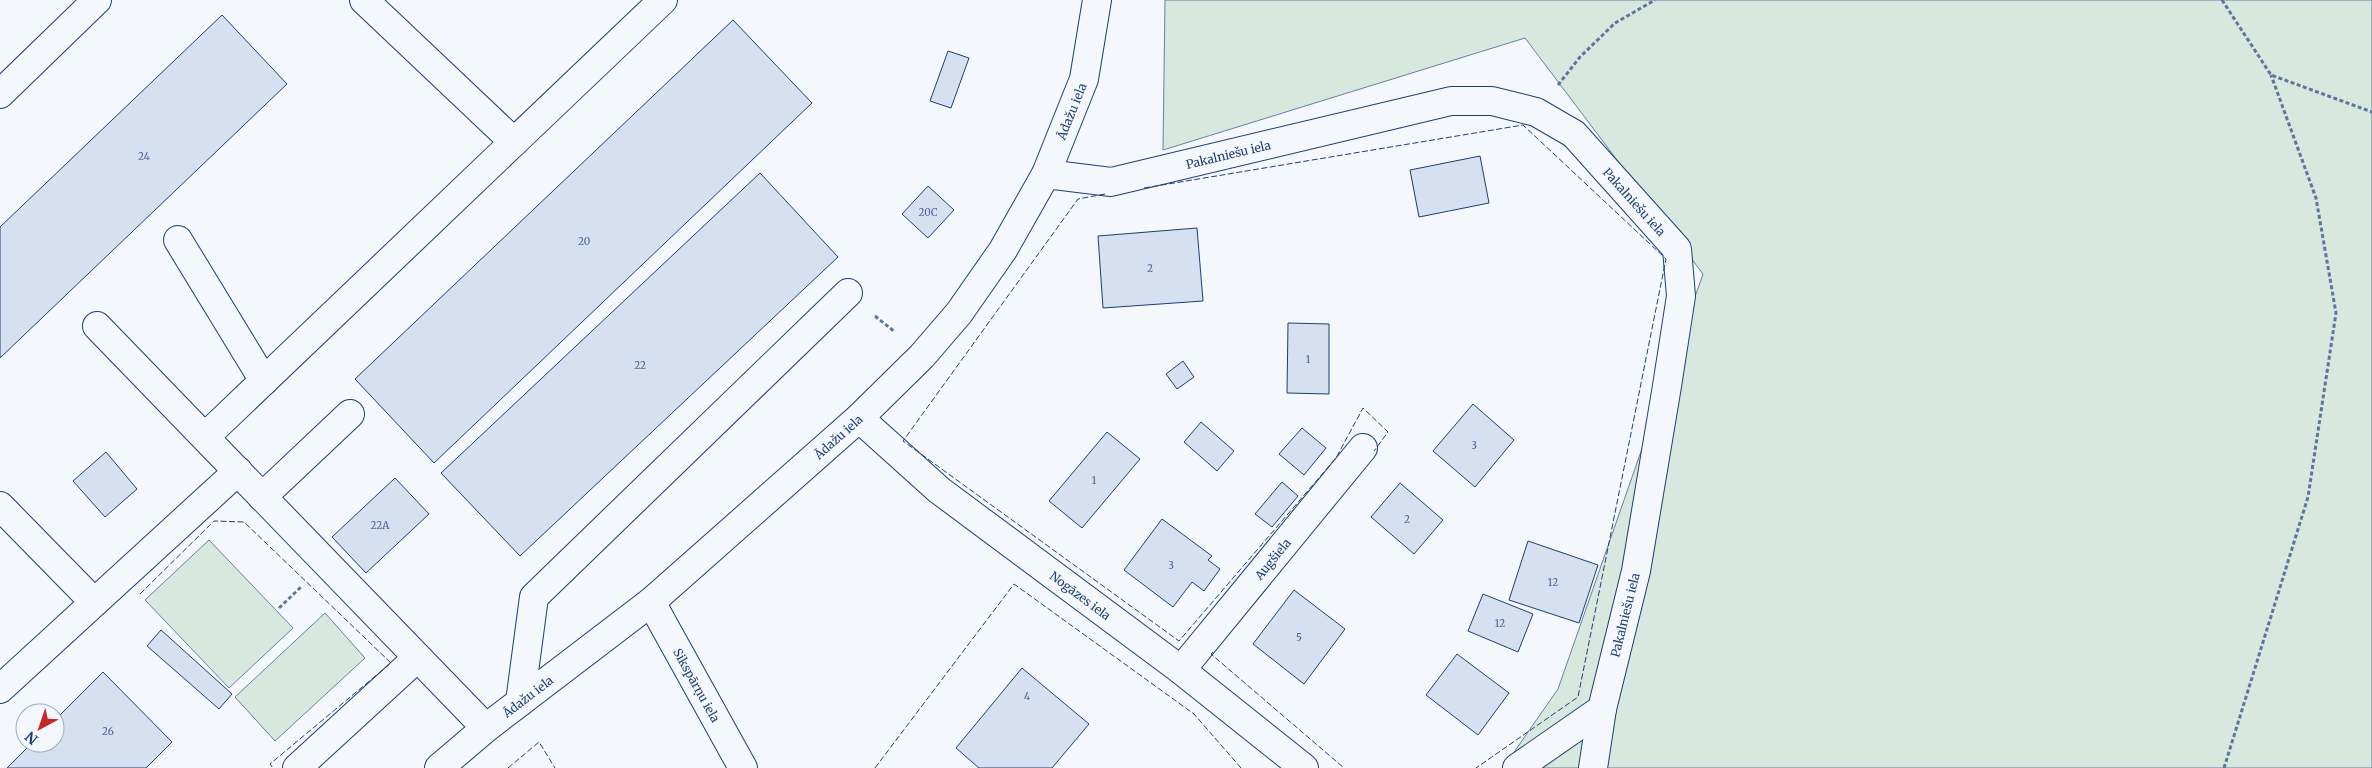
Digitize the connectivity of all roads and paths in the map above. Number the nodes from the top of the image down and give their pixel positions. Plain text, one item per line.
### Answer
1 (97, 0) edge
2 (364, 0) edge
3 (663, 0) edge
4 (1097, 0) edge
5 (1655, 0) edge
6 (2222, 0) edge
7 (2271, 75) junction
8 (0, 94) edge
9 (1536, 112) junction
10 (2372, 112) edge
11 (514, 142) junction
12 (1046, 174) junction
13 (178, 240) dead end
14 (848, 293) dead end
15 (97, 326) dead end
16 (264, 381) junction
17 (350, 414) dead end
18 (859, 418) junction
19 (205, 437) junction
20 (1362, 448) dead end
21 (238, 471) junction
22 (262, 497) junction
23 (0, 506) edge
24 (94, 602) junction
25 (651, 602) junction
26 (418, 658) junction
27 (1182, 670) junction
28 (0, 689) edge
29 (520, 702) junction
30 (1602, 709) junction
31 (486, 728) junction
32 (297, 768) edge
33 (439, 768) edge
34 (743, 768) edge
35 (1304, 768) edge
36 (1517, 768) edge
37 (1594, 768) edge
38 (2224, 768) edge

1 - 8 street
2 - 11 street
3 - 11 street
4 - 12 street, Ādažu iela
5 - 9 path
6 - 7 path
7 - 10 path
7 - 38 path
9 - 12 street, Pakalniešu iela
9 - 30 street, Pakalniešu iela
11 - 16 street
12 - 18 street, Ādažu iela
13 - 16 street
14 - 29 street
15 - 19 street
16 - 19 street
17 - 22 street
18 - 25 street, Ādažu iela
18 - 27 street, Nogāzes iela
19 - 21 street
20 - 27 street, Augšiela
21 - 22 street
21 - 24 street
22 - 26 street
23 - 24 street
24 - 28 street
25 - 29 street, Ādažu iela
25 - 34 street, Sikspārņu iela
26 - 31 street
26 - 32 street
27 - 35 street, Nogāzes iela
29 - 31 street, Ādažu iela
30 - 36 street
30 - 37 street, Pakalniešu iela
31 - 33 street, Ādažu iela

